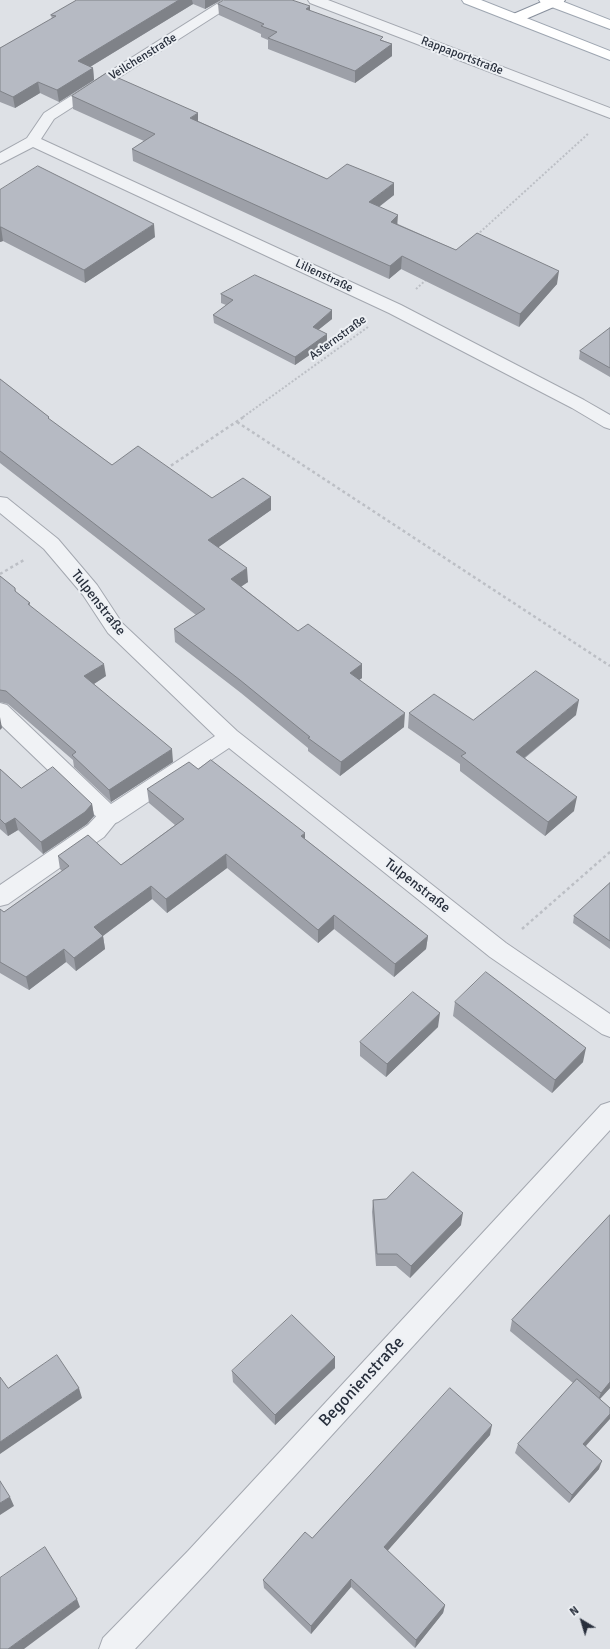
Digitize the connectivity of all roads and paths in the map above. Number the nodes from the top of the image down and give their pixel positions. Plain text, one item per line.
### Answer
1 (233, 0) edge
2 (315, 0) edge
3 (469, 0) edge
4 (529, 0) edge
5 (552, 1) edge
6 (516, 18) junction
7 (610, 24) edge
8 (610, 56) edge
9 (610, 113) edge
10 (592, 130) dead end
11 (32, 140) junction
12 (0, 159) edge
13 (476, 235) edge
14 (429, 277) edge
15 (395, 309) junction
16 (237, 422) junction
17 (610, 423) edge
18 (164, 470) edge
19 (0, 503) edge
20 (610, 666) edge
21 (0, 711) edge
22 (230, 737) junction
23 (110, 816) junction
24 (610, 852) edge
25 (0, 897) edge
26 (498, 950) junction
27 (610, 1027) edge
28 (610, 1113) edge
29 (114, 1649) edge

1 - 11 street, Veilchenstraße
2 - 9 street, Rappaportstraße
3 - 6 main road
4 - 6 main road
5 - 6 main road
5 - 7 main road
6 - 8 main road
10 - 13 path
11 - 12 street, Veilchenstraße
11 - 15 street, Lilienstraße
14 - 15 path, Asternstraße
15 - 16 path, Asternstraße
15 - 17 street, Lilienstraße
16 - 18 path, Asternstraße
16 - 20 path
19 - 22 street, Tulpenstraße
21 - 23 street
22 - 23 street
22 - 26 street, Tulpenstraße
23 - 25 street
24 - 26 path
26 - 27 street, Tulpenstraße
28 - 29 street, Begonienstraße

